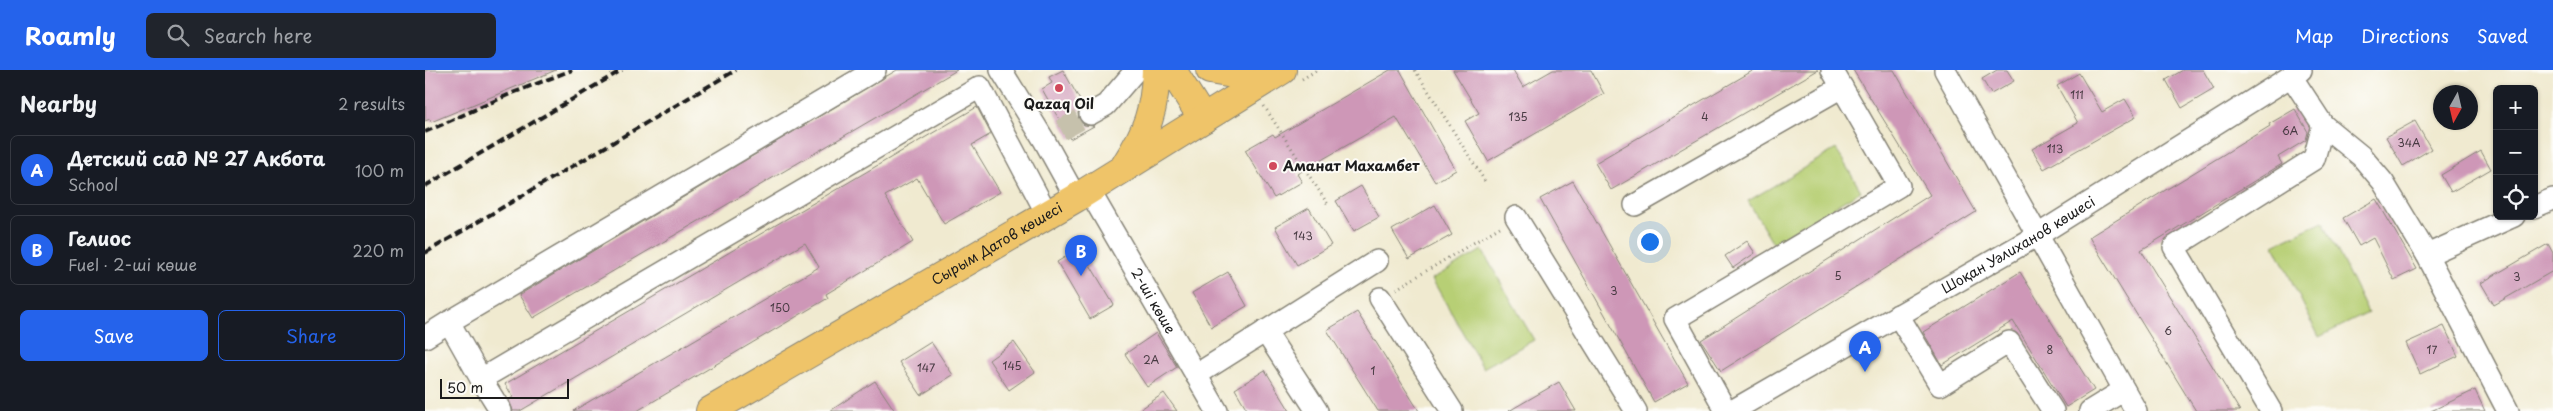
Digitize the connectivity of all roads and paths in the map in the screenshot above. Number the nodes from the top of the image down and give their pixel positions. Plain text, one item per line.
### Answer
1 (875, 70) edge
2 (1001, 70) edge
3 (1135, 70) edge
4 (1156, 70) edge
5 (1172, 70) edge
6 (1210, 70) edge
7 (1415, 70) edge
8 (1945, 70) edge
9 (1279, 72) edge
10 (2296, 73) edge
11 (976, 78) edge
12 (1837, 79) edge
13 (1262, 104) dead end
14 (1090, 114) tunnel mouth
15 (1203, 119) junction
16 (2323, 125) junction
17 (1123, 168) junction
18 (1486, 183) dead end
19 (1082, 194) junction
20 (2553, 199) edge
21 (1635, 205) dead end
22 (2538, 205) edge
23 (1329, 206) dead end
24 (1047, 214) junction
25 (1515, 217) joint
26 (2505, 220) edge
27 (2038, 235) junction
28 (2427, 255) junction
29 (1377, 261) dead end
30 (1380, 298) joint
31 (1898, 315) junction
32 (449, 322) junction
33 (1265, 331) junction
34 (425, 337) edge
35 (1196, 375) junction
36 (481, 379) junction
37 (2124, 390) junction
38 (501, 411) edge
39 (710, 411) edge
40 (1217, 411) edge
41 (1317, 411) edge
42 (1452, 411) edge
43 (1636, 411) edge
44 (1726, 411) edge
45 (1732, 411) edge
46 (2053, 411) edge
47 (2090, 411) edge
48 (2136, 411) edge
49 (2271, 411) edge
50 (2508, 411) edge

1 - 32 street
2 - 19 street, 2-ші көше
3 - 14 street
4 - 17 main road
5 - 15 main road
6 - 9 main road
7 - 18 path
8 - 27 street
9 - 15 main road, Сырым Датов көшесі
10 - 16 street
10 - 27 street, Шоқан Уәлиханов көшесі
11 - 24 street
11 - 36 street
12 - 21 street
12 - 44 street
13 - 23 path
15 - 17 main road, Сырым Датов көшесі
16 - 28 street
16 - 49 street
17 - 19 main road, Сырым Датов көшесі
19 - 24 main road, Сырым Датов көшесі
19 - 35 street, 2-ші көше
20 - 22 street
24 - 39 main road, Сырым Датов көшесі
25 - 30 path
25 - 43 street
26 - 28 street
27 - 31 street, Шоқан Уәлиханов көшесі
27 - 37 street
28 - 50 street
29 - 33 street
30 - 42 street
31 - 45 street, Шоқан Уәлиханов көшесі
31 - 46 street
32 - 34 street
32 - 36 street
33 - 35 street
33 - 41 street
35 - 40 street, 2-ші көше
36 - 38 street
37 - 47 street
37 - 48 street

